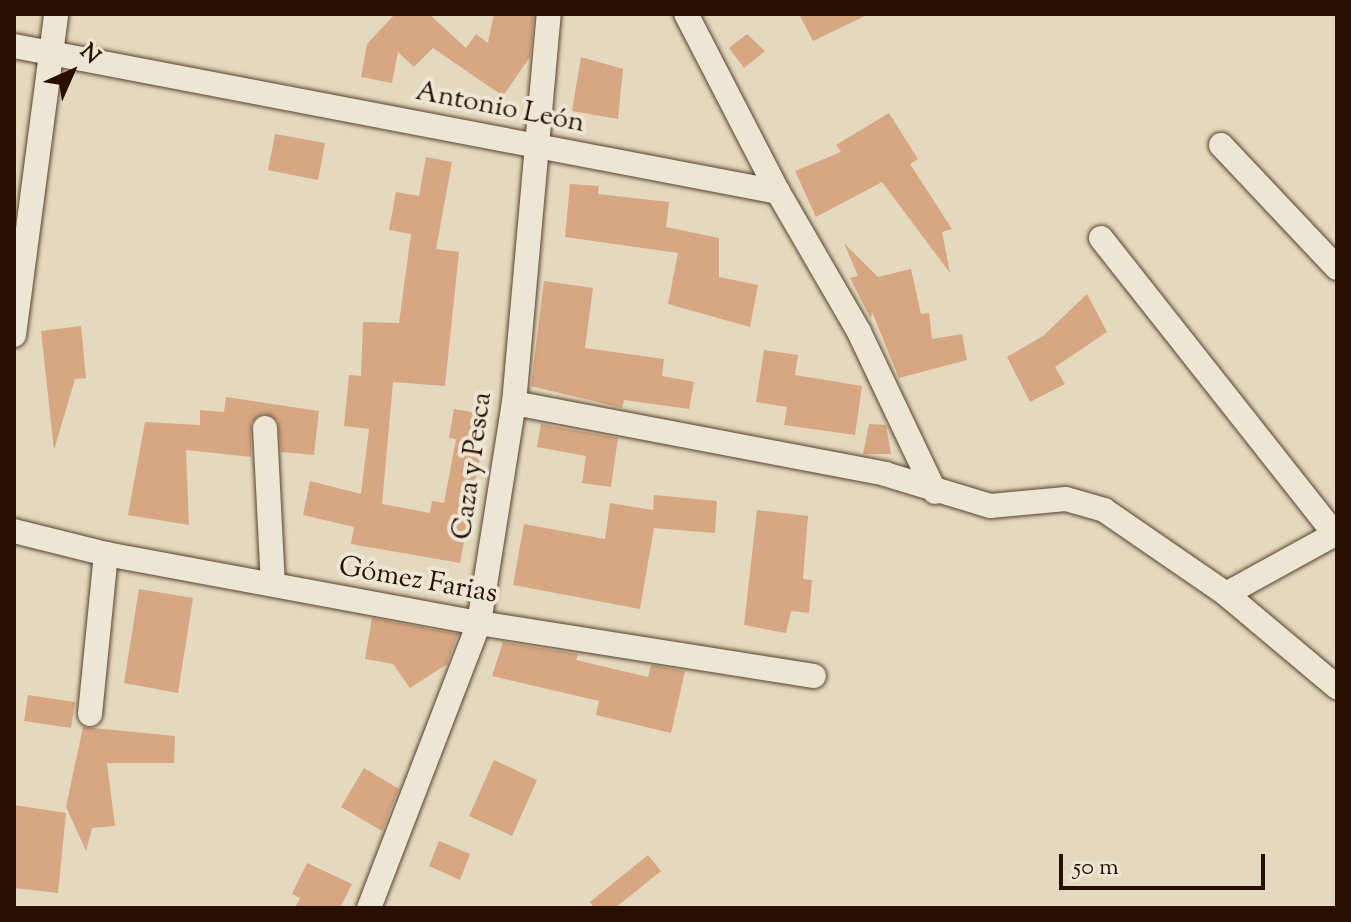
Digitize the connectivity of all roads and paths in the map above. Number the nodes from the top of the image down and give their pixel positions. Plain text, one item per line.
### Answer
1 (56, 14) edge
2 (549, 14) edge
3 (686, 14) edge
4 (14, 46) edge
5 (52, 51) junction
6 (1221, 145) dead end
7 (536, 147) junction
8 (778, 192) junction
9 (1101, 238) dead end
10 (1337, 268) edge
11 (14, 335) edge
12 (514, 403) junction
13 (265, 428) dead end
14 (935, 492) junction
15 (14, 531) edge
16 (1336, 533) edge
17 (106, 554) junction
18 (273, 584) junction
19 (1226, 594) junction
20 (479, 623) junction
21 (814, 676) dead end
22 (1337, 687) edge
23 (90, 714) dead end
24 (369, 908) edge

1 - 5 street
2 - 7 street, Caza y Pesca
3 - 8 street
4 - 5 street, Antonio León
5 - 7 street, Antonio León
5 - 11 street
6 - 10 street
7 - 8 street, Antonio León
7 - 12 street, Caza y Pesca
8 - 14 street
9 - 16 street
12 - 14 street
12 - 20 street, Caza y Pesca
13 - 18 street
14 - 19 street
15 - 17 street, Gómez Farias
16 - 19 street
17 - 18 street, Gómez Farias
17 - 23 street
18 - 20 street, Gómez Farias
19 - 22 street
20 - 21 street, Gómez Farias
20 - 24 street, Caza y Pesca

